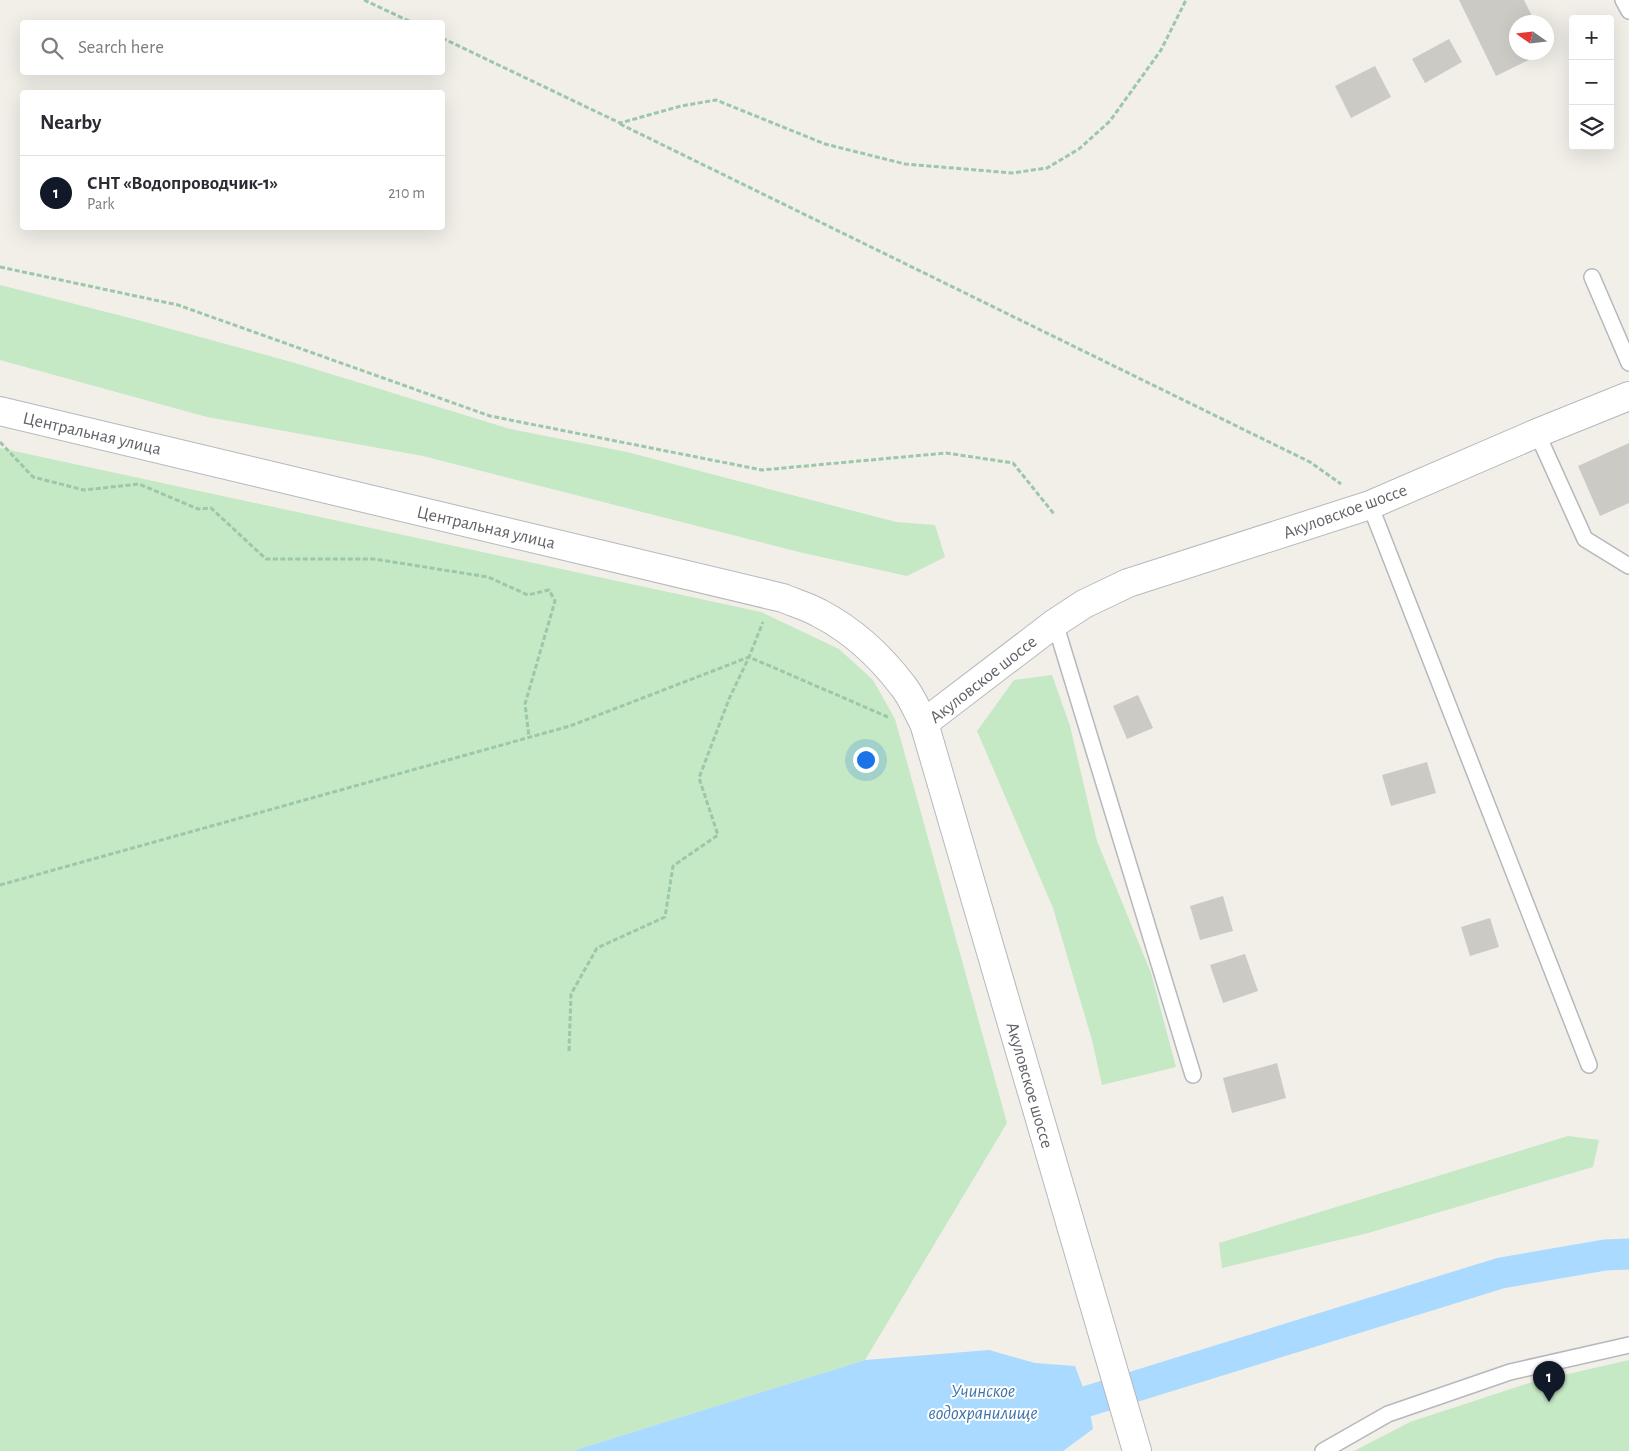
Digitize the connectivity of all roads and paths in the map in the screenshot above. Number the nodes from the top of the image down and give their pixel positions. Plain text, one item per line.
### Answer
1 (364, 0) edge
2 (1186, 0) edge
3 (1624, 0) edge
4 (1629, 11) edge
5 (407, 20) edge
6 (445, 39) edge
7 (620, 123) junction
8 (0, 267) edge
9 (1592, 277) dead end
10 (1629, 363) edge
11 (1629, 396) edge
12 (0, 411) edge
13 (1537, 433) junction
14 (0, 442) edge
15 (1370, 505) junction
16 (1054, 514) dead end
17 (1629, 566) edge
18 (765, 616) dead end
19 (1054, 624) junction
20 (750, 657) junction
21 (891, 719) dead end
22 (924, 723) junction
23 (529, 737) junction
24 (0, 885) edge
25 (569, 1051) dead end
26 (1589, 1066) dead end
27 (1193, 1075) dead end
28 (1629, 1345) edge
29 (1136, 1447) edge
30 (1323, 1451) edge

1 - 5 path
2 - 7 path
3 - 4 lane
6 - 7 path
7 - 15 path
8 - 16 path
9 - 10 lane
11 - 13 street, Акуловское шоссе
12 - 22 street, Центральная улица
13 - 15 street, Акуловское шоссе
13 - 17 lane
14 - 23 path
15 - 19 street, Акуловское шоссе
15 - 26 lane
18 - 20 path
19 - 22 street, Акуловское шоссе
19 - 27 lane
20 - 21 path
20 - 23 path
20 - 25 path
22 - 29 street, Акуловское шоссе
23 - 24 path
28 - 30 lane

